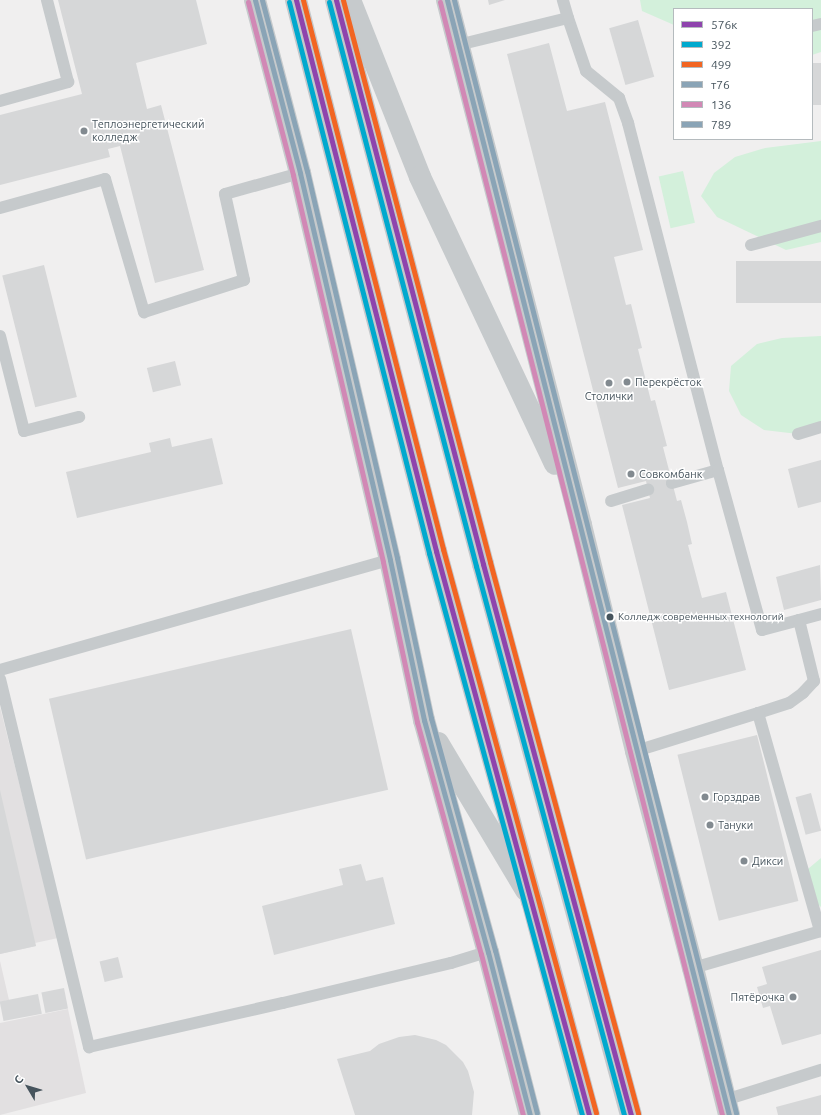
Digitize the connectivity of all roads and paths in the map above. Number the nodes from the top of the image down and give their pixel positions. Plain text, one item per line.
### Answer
1 (48, 0) edge
2 (255, 0) edge
3 (296, 0) edge
4 (336, 0) edge
5 (350, 0) edge
6 (447, 0) edge
7 (563, 0) edge
8 (568, 18) junction
9 (458, 44) junction
10 (0, 101) edge
11 (300, 173) junction
12 (0, 208) edge
13 (821, 226) edge
14 (751, 245) dead end
15 (0, 336) edge
16 (78, 417) dead end
17 (821, 428) edge
18 (798, 434) dead end
19 (718, 470) junction
20 (672, 483) dead end
21 (648, 490) dead end
22 (611, 501) dead end
23 (577, 510) junction
24 (390, 560) junction
25 (821, 614) edge
26 (799, 620) junction
27 (0, 670) edge
28 (0, 679) edge
29 (758, 713) junction
30 (424, 720) junction
31 (636, 751) junction
32 (532, 901) junction
33 (820, 931) edge
34 (488, 952) junction
35 (693, 968) junction
36 (821, 1070) edge
37 (727, 1108) edge
38 (530, 1115) edge
39 (589, 1115) edge
40 (631, 1115) edge

1 - 10 lane
2 - 11 street
3 - 32 main road
4 - 40 main road
5 - 23 street
6 - 9 street
7 - 8 lane
8 - 9 lane
8 - 19 lane
9 - 23 street
11 - 12 lane
11 - 24 street
13 - 14 lane
15 - 16 lane
17 - 18 lane
19 - 20 lane
19 - 26 lane
21 - 22 lane
23 - 31 street
24 - 27 lane
24 - 30 street
25 - 26 lane
26 - 29 lane
28 - 34 lane
29 - 31 lane
29 - 33 lane
30 - 32 street
30 - 34 street
31 - 35 street
32 - 39 main road
33 - 35 lane
34 - 38 street
35 - 37 street
36 - 37 lane

